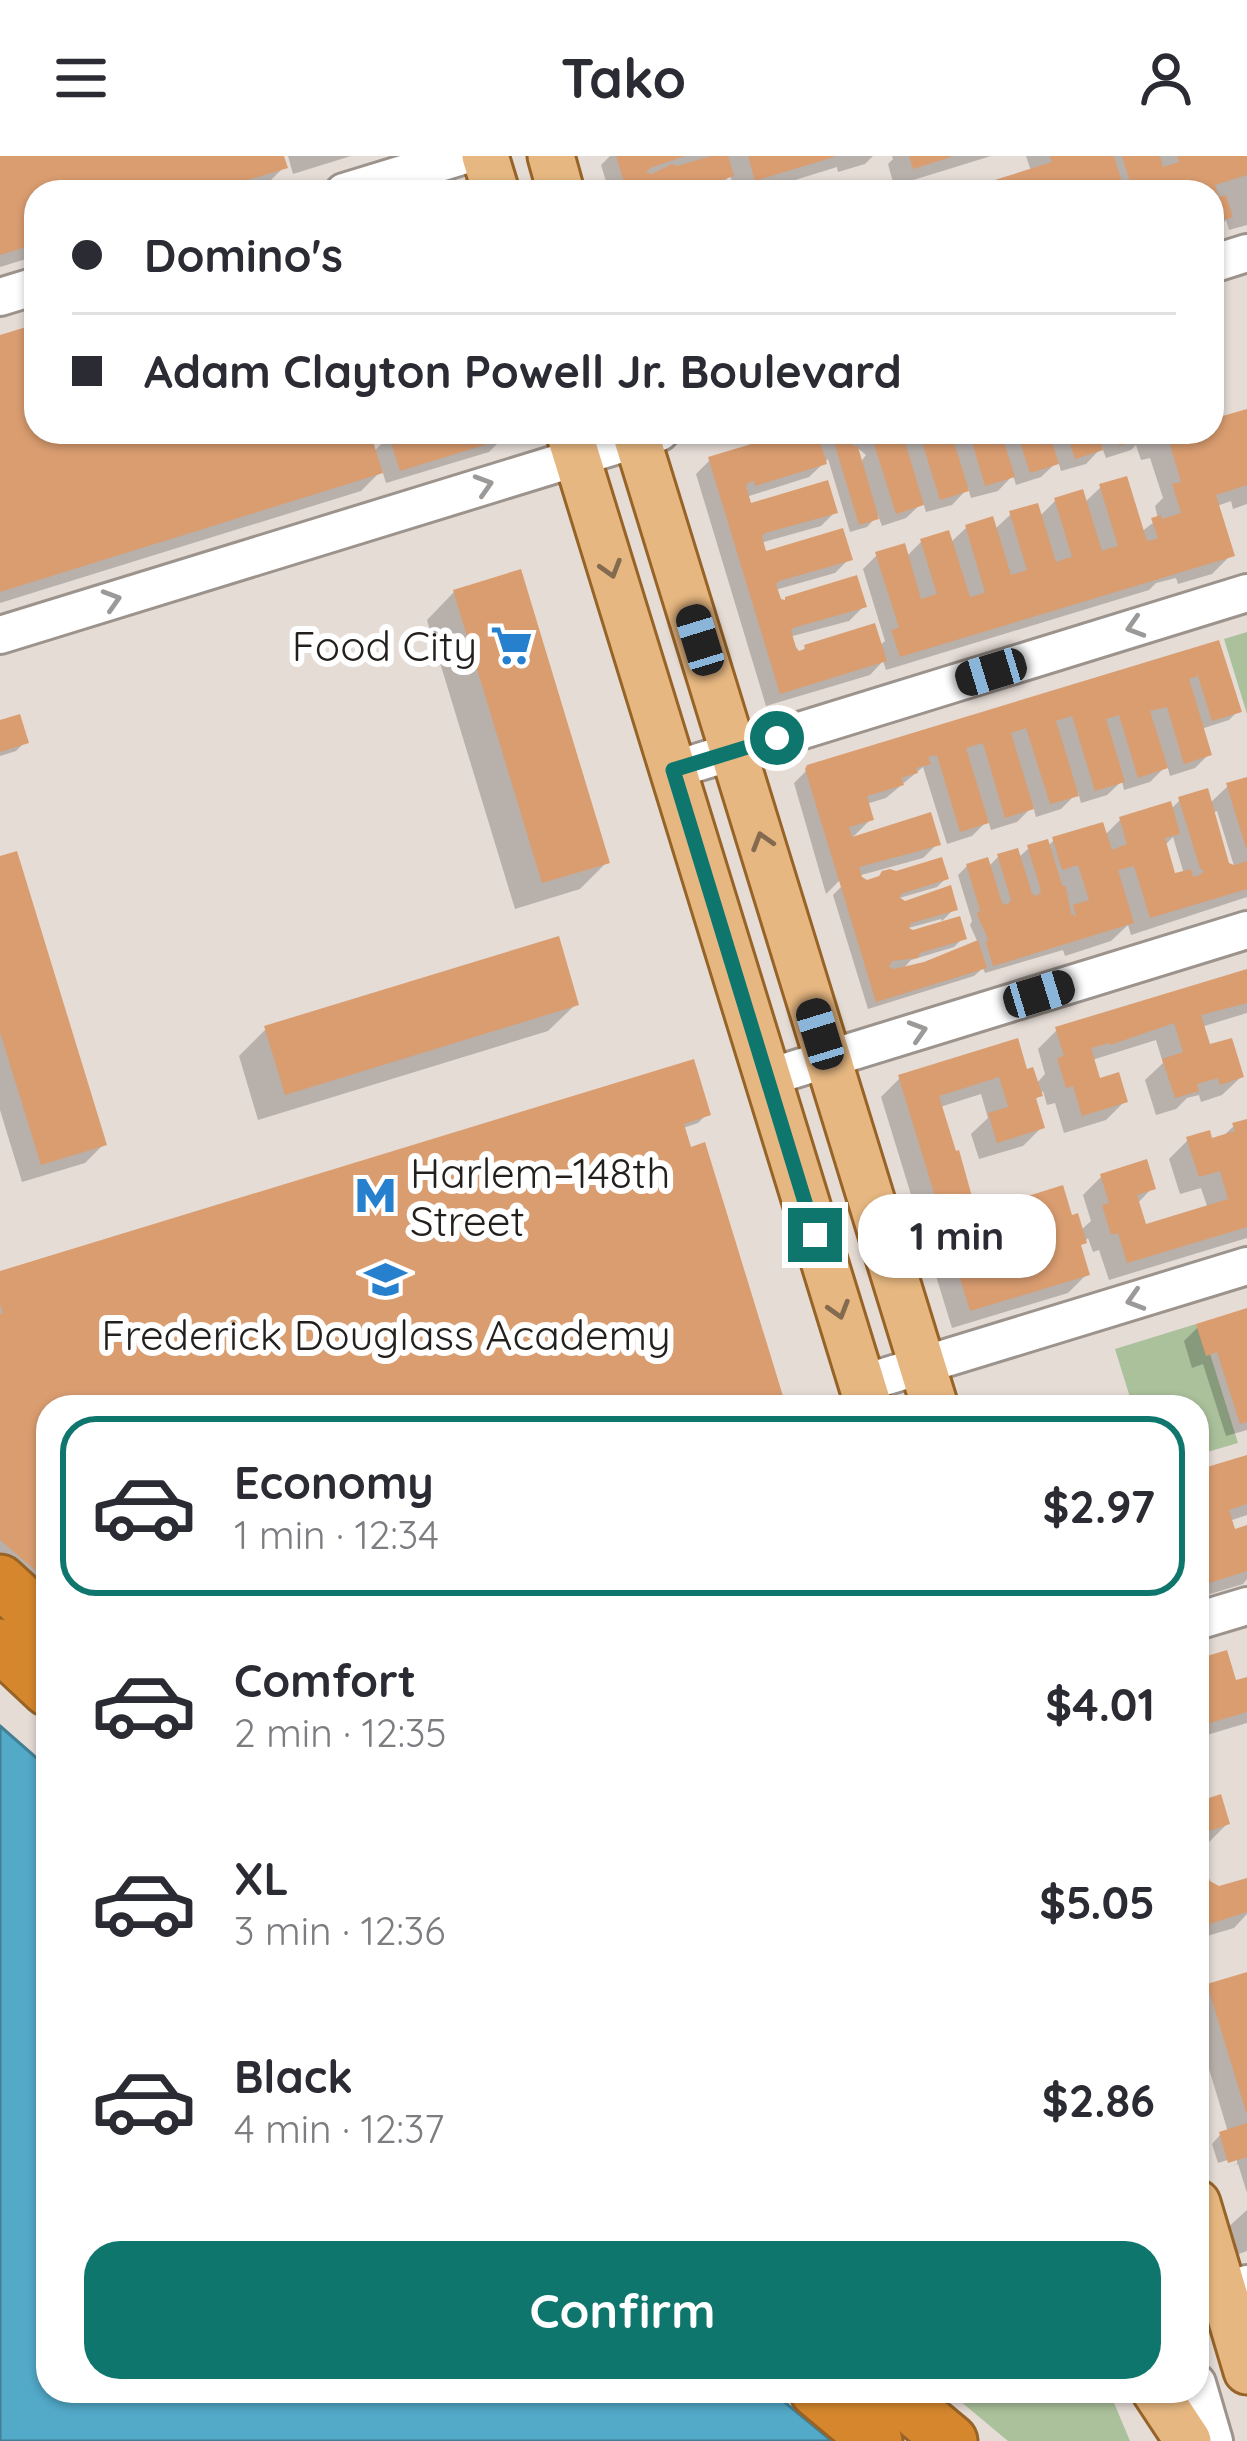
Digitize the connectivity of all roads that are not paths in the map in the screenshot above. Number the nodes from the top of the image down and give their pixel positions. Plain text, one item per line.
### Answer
1 (462, 156) edge
2 (383, 180) edge
3 (647, 444) edge
4 (573, 445) edge
5 (1247, 593) edge
6 (0, 635) edge
7 (734, 750) junction
8 (673, 770) junction
9 (1247, 930) edge
10 (828, 1059) junction
11 (766, 1078) junction
12 (1247, 1266) edge
13 (929, 1387) edge
14 (865, 1395) edge
15 (872, 1395) edge
16 (0, 1581) edge
17 (1247, 1606) edge
18 (36, 1614) edge
19 (1209, 1617) edge
20 (0, 1645) edge
21 (36, 1679) edge
22 (1209, 2255) edge
23 (1218, 2294) edge
24 (1247, 2372) edge
25 (831, 2403) edge
26 (906, 2403) edge
27 (1163, 2403) edge
28 (1203, 2403) edge
29 (877, 2441) edge
30 (952, 2441) edge
31 (1188, 2441) edge
32 (1214, 2441) edge

1 - 2 street
3 - 7 main road
6 -> 4 street
4 -> 8 main road
5 -> 7 street
7 - 8 street
10 -> 7 main road
8 - 11 main road
10 -> 9 street
10 - 11 street
10 - 13 main road
11 -> 14 main road
12 -> 13 street
13 - 15 street
16 - 18 highway
17 - 19 street
20 - 21 highway
22 - 23 main road
23 - 24 main road
25 - 29 highway
26 - 30 highway
27 - 31 main road
28 - 32 street

